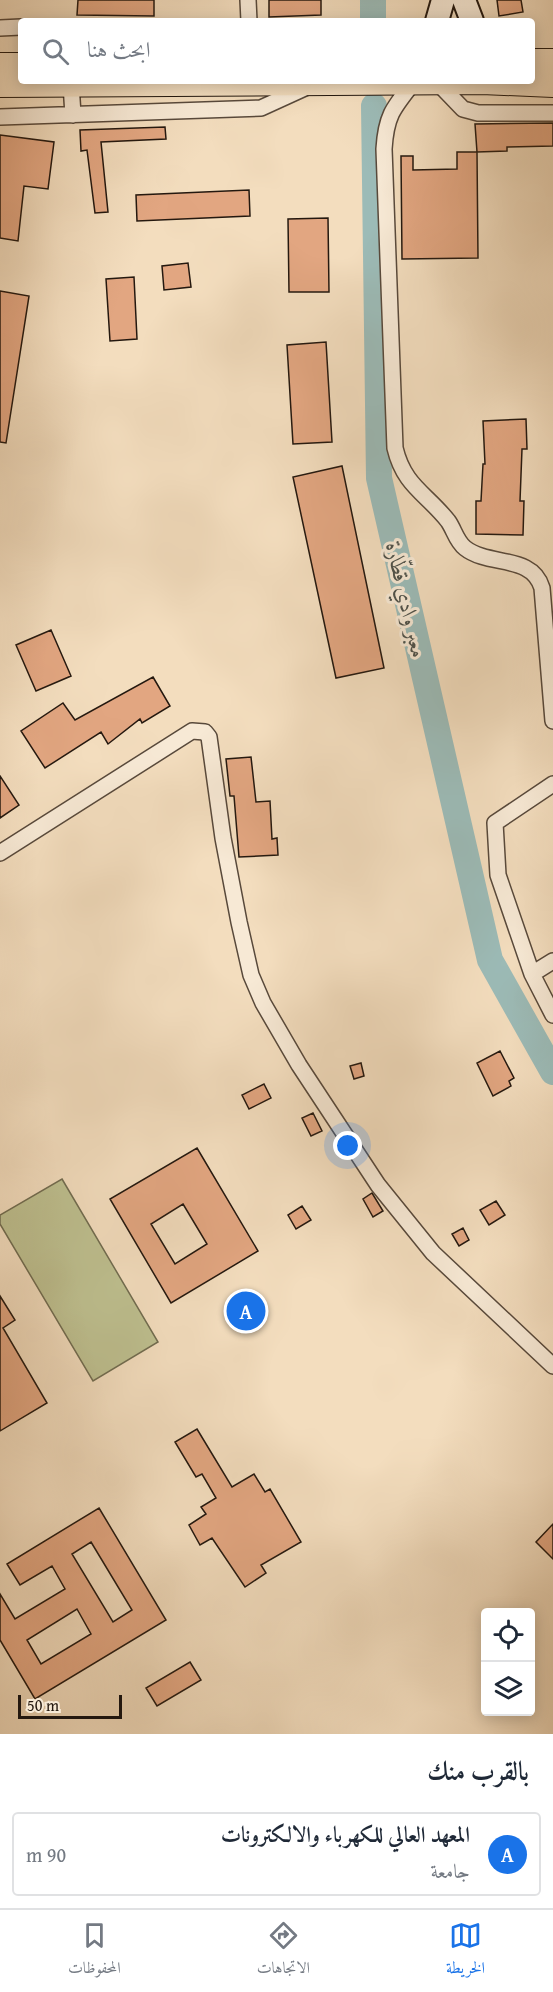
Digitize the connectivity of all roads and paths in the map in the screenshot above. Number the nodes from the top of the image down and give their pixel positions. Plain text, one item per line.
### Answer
1 (248, 0) edge
2 (450, 5) edge
3 (249, 18) edge
4 (468, 18) edge
5 (0, 27) edge
6 (18, 27) edge
7 (553, 62) edge
8 (0, 66) edge
9 (18, 66) edge
10 (535, 70) edge
11 (535, 76) edge
12 (0, 84) edge
13 (71, 84) joint
14 (313, 84) edge
15 (424, 84) edge
16 (426, 84) edge
17 (525, 84) edge
18 (553, 84) edge
19 (521, 113) junction
20 (553, 113) edge
21 (73, 115) junction
22 (0, 117) edge
23 (553, 721) edge
24 (553, 784) edge
25 (0, 853) edge
26 (553, 961) edge
27 (532, 974) junction
28 (553, 1015) edge
29 (553, 1366) edge

1 - 3 street
2 - 4 main road
5 - 6 street
7 - 10 highway
8 - 9 highway
11 - 18 highway
12 - 13 highway
13 - 21 street
14 - 21 street
15 - 23 street
16 - 19 street
17 - 19 street
19 - 20 street
21 - 22 street
24 - 27 street
25 - 29 street
26 - 27 street
27 - 28 street

